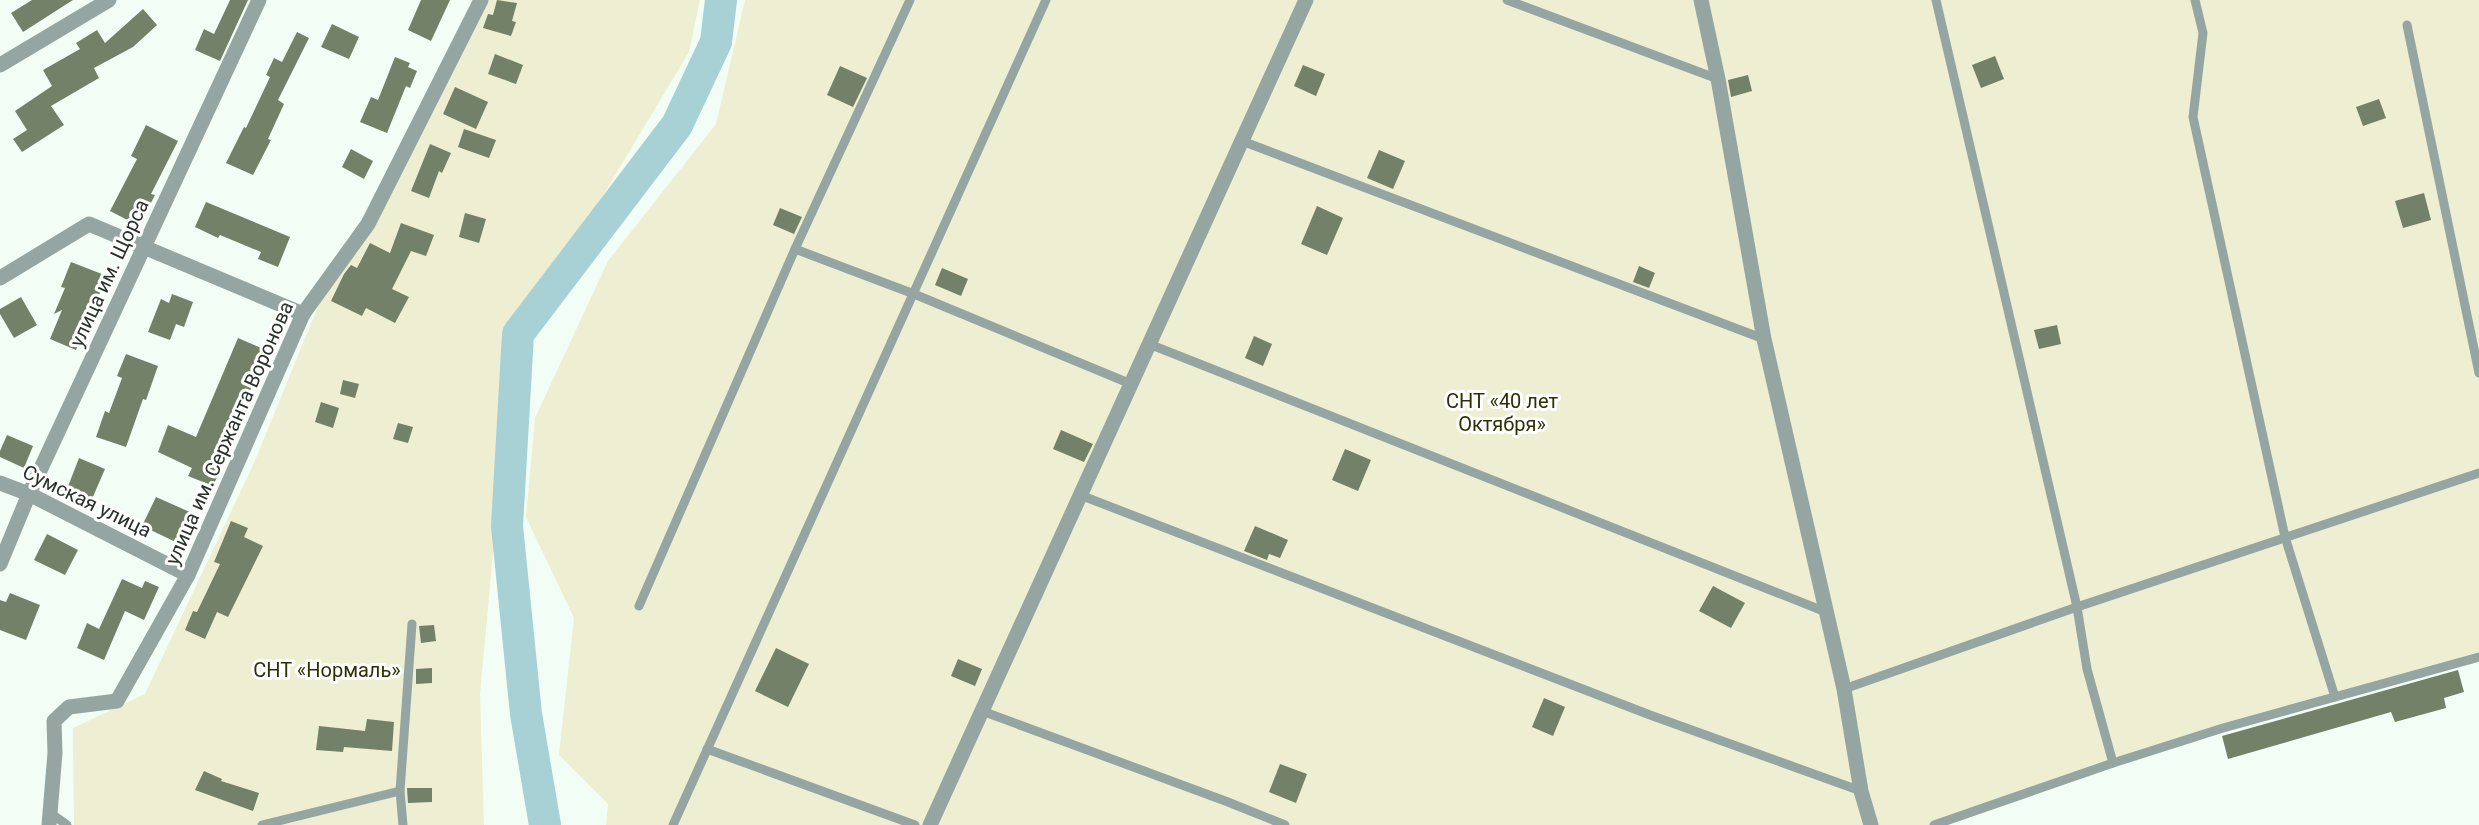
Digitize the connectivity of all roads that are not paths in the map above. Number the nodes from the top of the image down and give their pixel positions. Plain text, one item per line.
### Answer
1 (109, 0) edge
2 (259, 0) edge
3 (481, 0) edge
4 (910, 0) edge
5 (1046, 0) edge
6 (1306, 0) edge
7 (1508, 0) edge
8 (1701, 0) edge
9 (1936, 0) edge
10 (2195, 0) edge
11 (2407, 25) dead end
12 (0, 65) edge
13 (1718, 79) junction
14 (1242, 141) junction
15 (144, 247) junction
16 (795, 249) junction
17 (0, 278) edge
18 (914, 294) junction
19 (303, 314) junction
20 (1764, 339) junction
21 (1149, 344) junction
22 (2479, 373) edge
23 (1131, 384) junction
24 (2479, 473) edge
25 (0, 483) edge
26 (29, 494) junction
27 (1080, 495) junction
28 (2285, 537) junction
29 (0, 564) edge
30 (188, 575) junction
31 (639, 606) dead end
32 (2077, 607) junction
33 (1826, 612) junction
34 (412, 624) dead end
35 (2479, 657) edge
36 (1844, 689) junction
37 (2335, 697) junction
38 (982, 711) junction
39 (707, 749) junction
40 (2113, 763) junction
41 (400, 791) junction
42 (1861, 791) junction
43 (49, 819) edge
44 (67, 825) edge
45 (262, 825) edge
46 (403, 825) edge
47 (673, 825) edge
48 (915, 825) edge
49 (930, 825) edge
50 (1285, 825) edge
51 (1871, 825) edge
52 (1934, 825) edge

1 - 12 street
2 - 15 street, улица им. Щорса
3 - 19 street, улица им. Сержанта Воронова
4 - 16 lane
5 - 18 lane
6 - 14 street
7 - 13 lane
8 - 13 street
9 - 32 lane
10 - 28 lane
11 - 22 lane
13 - 20 street
14 - 20 lane
14 - 21 street
15 - 17 street
15 - 19 street
15 - 26 street, улица им. Щорса
16 - 18 lane
16 - 31 lane
18 - 23 lane
18 - 39 lane
19 - 30 street, улица им. Сержанта Воронова
20 - 33 street
21 - 23 street
21 - 33 lane
23 - 27 street
24 - 28 lane
25 - 26 street, Сумская улица
26 - 29 street, улица им. Щорса
26 - 30 street, Сумская улица
27 - 38 street
27 - 42 lane
28 - 32 lane
28 - 37 lane
30 - 43 street, улица им. Сержанта Воронова
32 - 36 lane
32 - 40 lane
33 - 36 street
34 - 41 lane
35 - 37 lane
36 - 42 street
37 - 40 lane
38 - 49 street
38 - 50 lane
39 - 47 lane
39 - 48 lane
40 - 52 lane
41 - 45 lane
41 - 46 lane
42 - 51 street
43 - 44 lane

